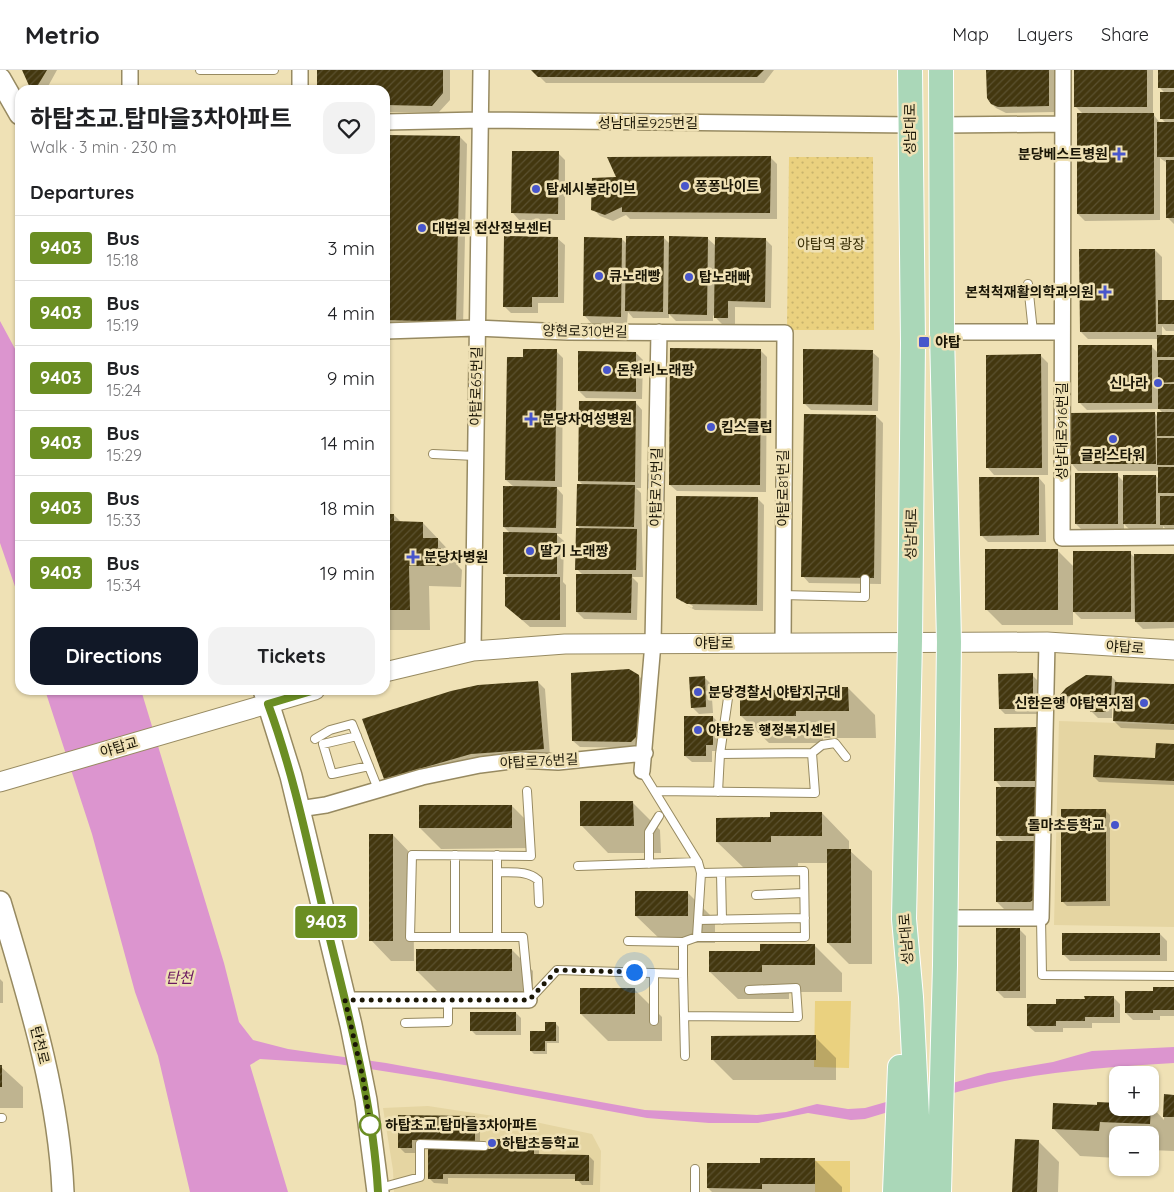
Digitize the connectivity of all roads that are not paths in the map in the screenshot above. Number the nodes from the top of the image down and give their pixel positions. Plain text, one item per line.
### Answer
1 (130, 70) edge
2 (200, 70) edge
3 (274, 70) edge
4 (300, 70) edge
5 (481, 70) edge
6 (910, 70) edge
7 (940, 70) edge
8 (1063, 70) edge
9 (0, 79) edge
10 (130, 85) edge
11 (300, 85) edge
12 (15, 105) edge
13 (482, 120) junction
14 (390, 122) edge
15 (1062, 124) junction
16 (911, 125) junction
17 (942, 125) junction
18 (1028, 284) dead end
19 (476, 328) junction
20 (390, 331) edge
21 (659, 332) junction
22 (942, 332) junction
23 (1033, 332) junction
24 (1062, 332) junction
25 (785, 333) joint
26 (433, 454) dead end
27 (475, 456) junction
28 (1174, 537) edge
29 (866, 579) dead end
30 (782, 595) junction
31 (910, 642) junction
32 (948, 642) junction
33 (1047, 642) junction
34 (653, 643) junction
35 (783, 644) junction
36 (1174, 650) edge
37 (473, 651) junction
38 (390, 671) edge
39 (729, 691) dead end
40 (280, 695) edge
41 (266, 697) edge
42 (357, 736) junction
43 (315, 739) dead end
44 (645, 753) junction
45 (812, 753) junction
46 (720, 754) junction
47 (846, 757) dead end
48 (369, 766) junction
49 (642, 770) joint
50 (1, 781) edge
51 (378, 789) junction
52 (527, 791) dead end
53 (655, 791) junction
54 (718, 792) junction
55 (299, 809) junction
56 (659, 816) dead end
57 (455, 855) junction
58 (497, 855) junction
59 (698, 862) junction
60 (649, 864) junction
61 (578, 866) dead end
62 (497, 872) junction
63 (701, 873) junction
64 (721, 873) junction
65 (804, 892) junction
66 (756, 895) dead end
67 (0, 902) edge
68 (539, 903) dead end
69 (804, 918) junction
70 (944, 918) junction
71 (1041, 918) junction
72 (698, 920) junction
73 (722, 920) junction
74 (455, 937) junction
75 (497, 937) junction
76 (697, 937) junction
77 (628, 941) dead end
78 (683, 942) junction
79 (654, 973) junction
80 (683, 974) junction
81 (1174, 976) edge
82 (749, 990) dead end
83 (345, 1000) junction
84 (448, 1000) junction
85 (529, 1000) junction
86 (684, 1016) junction
87 (654, 1021) dead end
88 (406, 1023) dead end
89 (686, 1056) dead end
90 (948, 1111) junction
91 (908, 1118) junction
92 (484, 1146) dead end
93 (695, 1169) dead end
94 (378, 1190) edge
95 (63, 1192) edge
96 (695, 1192) edge
97 (895, 1192) edge
98 (916, 1192) edge
99 (939, 1192) edge
100 (955, 1192) edge

1 - 10 street
2 - 3 lane
4 - 11 street
5 - 13 street, 야탑로65번길
6 - 16 main road, 성남대로
7 - 17 main road
8 - 15 street
9 - 12 main road
13 - 14 street, 성남대로925번길
13 - 16 street, 성남대로925번길
13 - 19 street, 야탑로65번길
15 - 17 street
15 - 24 street
16 - 31 main road, 성남대로
17 - 22 main road
18 - 23 lane
19 - 20 street, 양현로310번길
19 - 21 street, 양현로310번길
19 - 27 street, 야탑로65번길
21 - 25 street, 양현로310번길
21 - 34 street, 야탑로75번길
22 - 23 street
22 - 32 main road
23 - 24 street
24 - 28 street, 성남대로916번길
25 - 30 street, 야탑로81번길
26 - 27 lane
27 - 37 street, 야탑로65번길
29 - 30 lane
30 - 35 street, 야탑로81번길
31 - 32 street, 야탑로
31 - 35 street, 야탑로
31 - 91 main road, 성남대로
32 - 33 street, 야탑로
32 - 70 main road
33 - 36 street, 야탑로
33 - 71 street
34 - 35 street, 야탑로
34 - 37 street, 야탑로
34 - 44 street
37 - 38 street, 야탑로
39 - 46 lane
40 - 41 street
41 - 50 street, 야탑교
41 - 55 main road
42 - 43 lane
42 - 48 lane
42 - 48 lane
44 - 49 street
44 - 51 street, 야탑로76번길
45 - 46 lane
45 - 47 lane
45 - 54 lane
46 - 54 lane
48 - 51 lane
49 - 53 lane
51 - 55 street, 야탑로76번길
52 - 58 lane
53 - 54 lane
53 - 59 lane
55 - 83 main road
56 - 60 lane
57 - 58 lane
57 - 74 lane
57 - 74 lane
58 - 62 lane
59 - 60 lane
59 - 63 lane
60 - 61 lane
62 - 68 lane
62 - 75 lane
63 - 64 lane
63 - 72 lane
64 - 65 lane
64 - 73 lane
65 - 66 lane
65 - 69 lane
67 - 95 main road, 탄천로
69 - 73 lane
69 - 76 lane
70 - 71 street
70 - 90 main road
71 - 81 lane
72 - 73 lane
72 - 76 lane
74 - 75 lane
75 - 85 lane
76 - 78 lane
77 - 78 lane
78 - 80 lane
79 - 80 lane
79 - 85 lane
79 - 87 lane
80 - 86 lane
82 - 86 lane
83 - 84 street
83 - 94 main road
84 - 85 street
84 - 88 lane
86 - 89 lane
90 - 99 main road
90 - 100 main road
91 - 97 main road
91 - 98 main road
92 - 94 lane
93 - 96 lane

